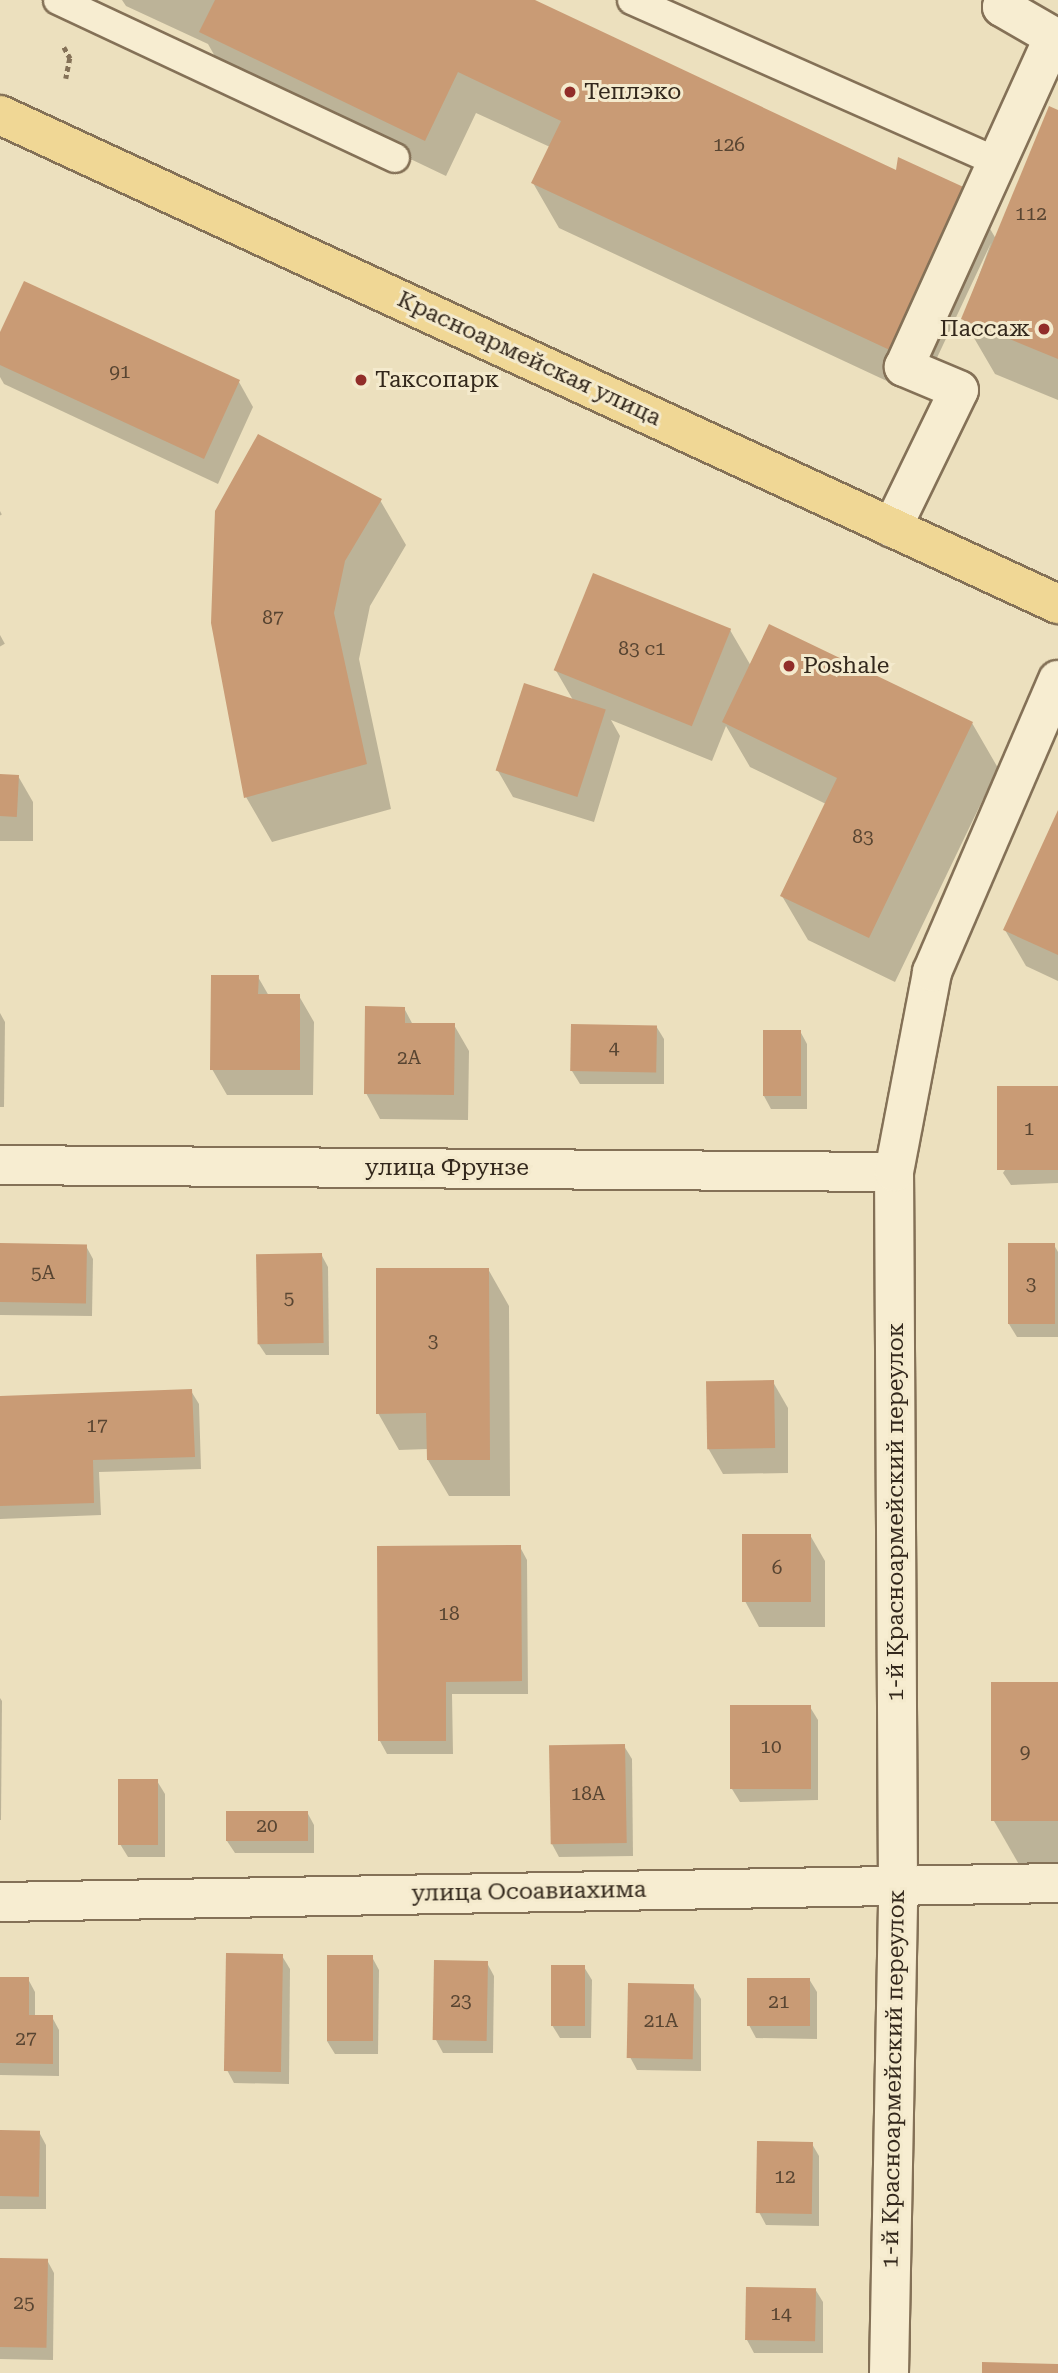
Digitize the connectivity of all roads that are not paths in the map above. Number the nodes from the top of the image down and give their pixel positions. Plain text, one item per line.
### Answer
1 (58, 0) edge
2 (632, 0) edge
3 (1006, 0) edge
4 (0, 115) edge
5 (395, 158) dead end
6 (998, 162) junction
7 (892, 527) junction
8 (1058, 604) edge
9 (1058, 680) edge
10 (0, 1165) edge
11 (894, 1171) junction
12 (1058, 1883) edge
13 (898, 1885) junction
14 (0, 1902) edge
15 (889, 2373) edge

1 - 5 lane
2 - 6 lane
3 - 6 street
4 - 7 main road, Красноармейская улица
6 - 7 street
7 - 8 main road, Красноармейская улица
9 - 11 street, 1-й Красноармейский переулок
10 - 11 street, улица Фрунзе
11 - 13 street, 1-й Красноармейский переулок
12 - 13 street, улица Осоавиахима
13 - 14 street, улица Осоавиахима
13 - 15 street, 1-й Красноармейский переулок

